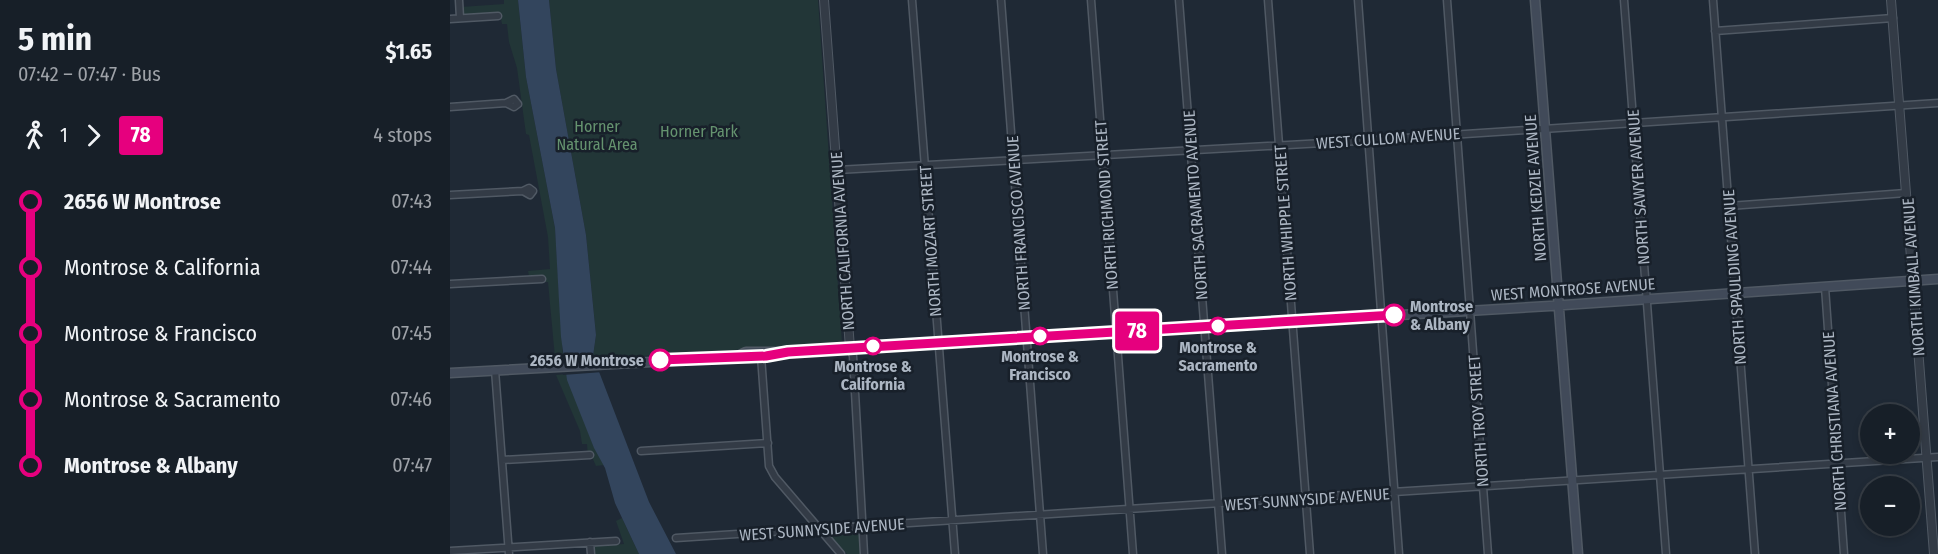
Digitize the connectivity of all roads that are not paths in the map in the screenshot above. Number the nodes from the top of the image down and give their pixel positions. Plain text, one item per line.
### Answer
1 (459, 0) edge
2 (824, 0) edge
3 (912, 0) edge
4 (1002, 0) edge
5 (1091, 0) edge
6 (1179, 0) edge
7 (1268, 0) edge
8 (1358, 0) edge
9 (1447, 0) edge
10 (1535, 0) edge
11 (1624, 0) edge
12 (1713, 0) edge
13 (1891, 0) edge
14 (498, 16) dead end
15 (460, 18) junction
16 (1893, 18) junction
17 (450, 19) edge
18 (1715, 31) junction
19 (1938, 103) edge
20 (506, 104) dead end
21 (1899, 106) junction
22 (450, 107) edge
23 (1722, 117) junction
24 (1634, 123) junction
25 (1545, 128) junction
26 (1457, 133) junction
27 (1368, 139) junction
28 (1279, 145) junction
29 (1191, 150) junction
30 (1103, 154) junction
31 (1013, 160) junction
32 (925, 165) junction
33 (837, 170) junction
34 (523, 191) dead end
35 (1906, 193) junction
36 (450, 195) edge
37 (1729, 206) junction
38 (542, 279) dead end
39 (1938, 279) edge
40 (1913, 281) junction
41 (450, 284) edge
42 (1825, 287) junction
43 (1735, 293) junction
44 (1647, 299) junction
45 (1559, 306) junction
46 (1470, 311) junction
47 (1381, 316) junction
48 (1293, 321) junction
49 (1204, 327) junction
50 (1116, 332) junction
51 (1026, 337) junction
52 (938, 343) junction
53 (850, 348) junction
54 (778, 352) junction
55 (738, 356) junction
56 (763, 358) junction
57 (495, 370) junction
58 (450, 373) edge
59 (768, 443) junction
60 (641, 451) dead end
61 (590, 455) dead end
62 (1938, 457) edge
63 (1926, 458) junction
64 (502, 460) junction
65 (1838, 464) junction
66 (1749, 470) junction
67 (1660, 476) junction
68 (1572, 482) junction
69 (1483, 487) junction
70 (1395, 493) junction
71 (1306, 499) junction
72 (1218, 504) junction
73 (1130, 510) junction
74 (1040, 516) junction
75 (952, 521) junction
76 (863, 526) junction
77 (819, 529) junction
78 (676, 538) dead end
79 (616, 541) dead end
80 (590, 542) junction
81 (450, 551) edge
82 (509, 551) edge
83 (591, 554) edge
84 (841, 554) edge
85 (864, 554) edge
86 (955, 554) edge
87 (1043, 554) edge
88 (1133, 554) edge
89 (1222, 554) edge
90 (1310, 554) edge
91 (1399, 554) edge
92 (1488, 554) edge
93 (1578, 554) edge
94 (1666, 554) edge
95 (1755, 554) edge
96 (1844, 554) edge
97 (1934, 554) edge

1 - 15 street
2 - 33 street, NORTH CALIFORNIA AVENUE
3 - 32 street, NORTH MOZART STREET
4 - 31 street, NORTH FRANCISCO AVENUE
5 - 30 street, NORTH RICHMOND STREET
6 - 29 street, NORTH SACRAMENTO AVENUE
7 - 28 street, NORTH WHIPPLE STREET
8 - 27 street
9 - 26 street, NORTH TROY STREET
10 - 25 main road, NORTH KEDZIE AVENUE
11 - 24 street, NORTH SAWYER AVENUE
12 - 18 street, NORTH SPAULDING AVENUE
13 - 16 street, NORTH KIMBALL AVENUE
14 - 15 street
15 - 17 street
16 - 18 street
16 - 21 street, NORTH KIMBALL AVENUE
18 - 23 street, NORTH SPAULDING AVENUE
19 - 21 street, WEST CULLOM AVENUE
20 - 22 street
21 - 23 street, WEST CULLOM AVENUE
21 - 35 street, NORTH KIMBALL AVENUE
23 - 24 street, WEST CULLOM AVENUE
23 - 37 street, NORTH SPAULDING AVENUE
24 - 25 street, WEST CULLOM AVENUE
24 - 44 street, NORTH SAWYER AVENUE
25 - 26 street, WEST CULLOM AVENUE
25 - 45 main road, NORTH KEDZIE AVENUE
26 - 27 street, WEST CULLOM AVENUE
26 - 46 street, NORTH TROY STREET
27 - 28 street, WEST CULLOM AVENUE
27 - 47 street
28 - 29 street, WEST CULLOM AVENUE
28 - 48 street, NORTH WHIPPLE STREET
29 - 30 street, WEST CULLOM AVENUE
29 - 49 street, NORTH SACRAMENTO AVENUE
30 - 31 street, WEST CULLOM AVENUE
30 - 50 street, NORTH RICHMOND STREET
31 - 32 street, WEST CULLOM AVENUE
31 - 51 street, NORTH FRANCISCO AVENUE
32 - 33 street, WEST CULLOM AVENUE
32 - 52 street, NORTH MOZART STREET
33 - 53 street, NORTH CALIFORNIA AVENUE
34 - 36 street
35 - 37 street
35 - 40 street, NORTH KIMBALL AVENUE
37 - 43 street, NORTH SPAULDING AVENUE
38 - 41 street
39 - 40 main road, WEST MONTROSE AVENUE
40 - 42 main road, WEST MONTROSE AVENUE
40 - 63 street, NORTH KIMBALL AVENUE
42 - 43 main road, WEST MONTROSE AVENUE
42 - 65 street, NORTH CHRISTIANA AVENUE
43 - 44 main road, WEST MONTROSE AVENUE
43 - 66 street, NORTH SPAULDING AVENUE
44 - 45 main road, WEST MONTROSE AVENUE
44 - 67 street, NORTH SAWYER AVENUE
45 - 46 main road, WEST MONTROSE AVENUE
45 - 68 main road, NORTH KEDZIE AVENUE
46 - 47 main road, WEST MONTROSE AVENUE
46 - 69 street, NORTH TROY STREET
47 - 48 main road, WEST MONTROSE AVENUE
47 - 70 street
48 - 49 main road, WEST MONTROSE AVENUE
48 - 71 street, NORTH WHIPPLE STREET
49 - 50 main road, WEST MONTROSE AVENUE
49 - 72 street, NORTH SACRAMENTO AVENUE
50 - 51 main road, WEST MONTROSE AVENUE
50 - 73 street, NORTH RICHMOND STREET
51 - 52 main road, WEST MONTROSE AVENUE
51 - 74 street, NORTH FRANCISCO AVENUE
52 - 53 main road, WEST MONTROSE AVENUE
52 - 75 street, NORTH MOZART STREET
53 - 54 main road, WEST MONTROSE AVENUE
53 - 76 street, NORTH CALIFORNIA AVENUE
54 - 55 main road, WEST MONTROSE AVENUE
54 - 56 main road, WEST MONTROSE AVENUE
55 - 56 main road, WEST MONTROSE AVENUE
55 - 57 main road, WEST MONTROSE AVENUE
56 - 59 street
57 - 58 main road, WEST MONTROSE AVENUE
57 - 64 street
59 - 60 street
59 - 77 street
61 - 64 street
62 - 63 street, WEST SUNNYSIDE AVENUE
63 - 65 street, WEST SUNNYSIDE AVENUE
63 - 97 street, NORTH KIMBALL AVENUE
64 - 82 street
65 - 66 street, WEST SUNNYSIDE AVENUE
65 - 96 street, NORTH CHRISTIANA AVENUE
66 - 67 street, WEST SUNNYSIDE AVENUE
66 - 95 street, NORTH SPAULDING AVENUE
67 - 68 street, WEST SUNNYSIDE AVENUE
67 - 94 street, NORTH SAWYER AVENUE
68 - 69 street, WEST SUNNYSIDE AVENUE
68 - 93 main road, NORTH KEDZIE AVENUE
69 - 70 street, WEST SUNNYSIDE AVENUE
69 - 92 street, NORTH TROY STREET
70 - 71 street, WEST SUNNYSIDE AVENUE
70 - 91 street
71 - 72 street, WEST SUNNYSIDE AVENUE
71 - 90 street, NORTH WHIPPLE STREET
72 - 73 street, WEST SUNNYSIDE AVENUE
72 - 89 street, NORTH SACRAMENTO AVENUE
73 - 74 street, WEST SUNNYSIDE AVENUE
73 - 88 street, NORTH RICHMOND STREET
74 - 75 street, WEST SUNNYSIDE AVENUE
74 - 87 street, NORTH FRANCISCO AVENUE
75 - 76 street, WEST SUNNYSIDE AVENUE
75 - 86 street, NORTH MOZART STREET
76 - 77 street, WEST SUNNYSIDE AVENUE
76 - 85 street, NORTH CALIFORNIA AVENUE
77 - 78 street, WEST SUNNYSIDE AVENUE
77 - 84 street
79 - 80 street
80 - 82 street
80 - 83 street
81 - 82 street

